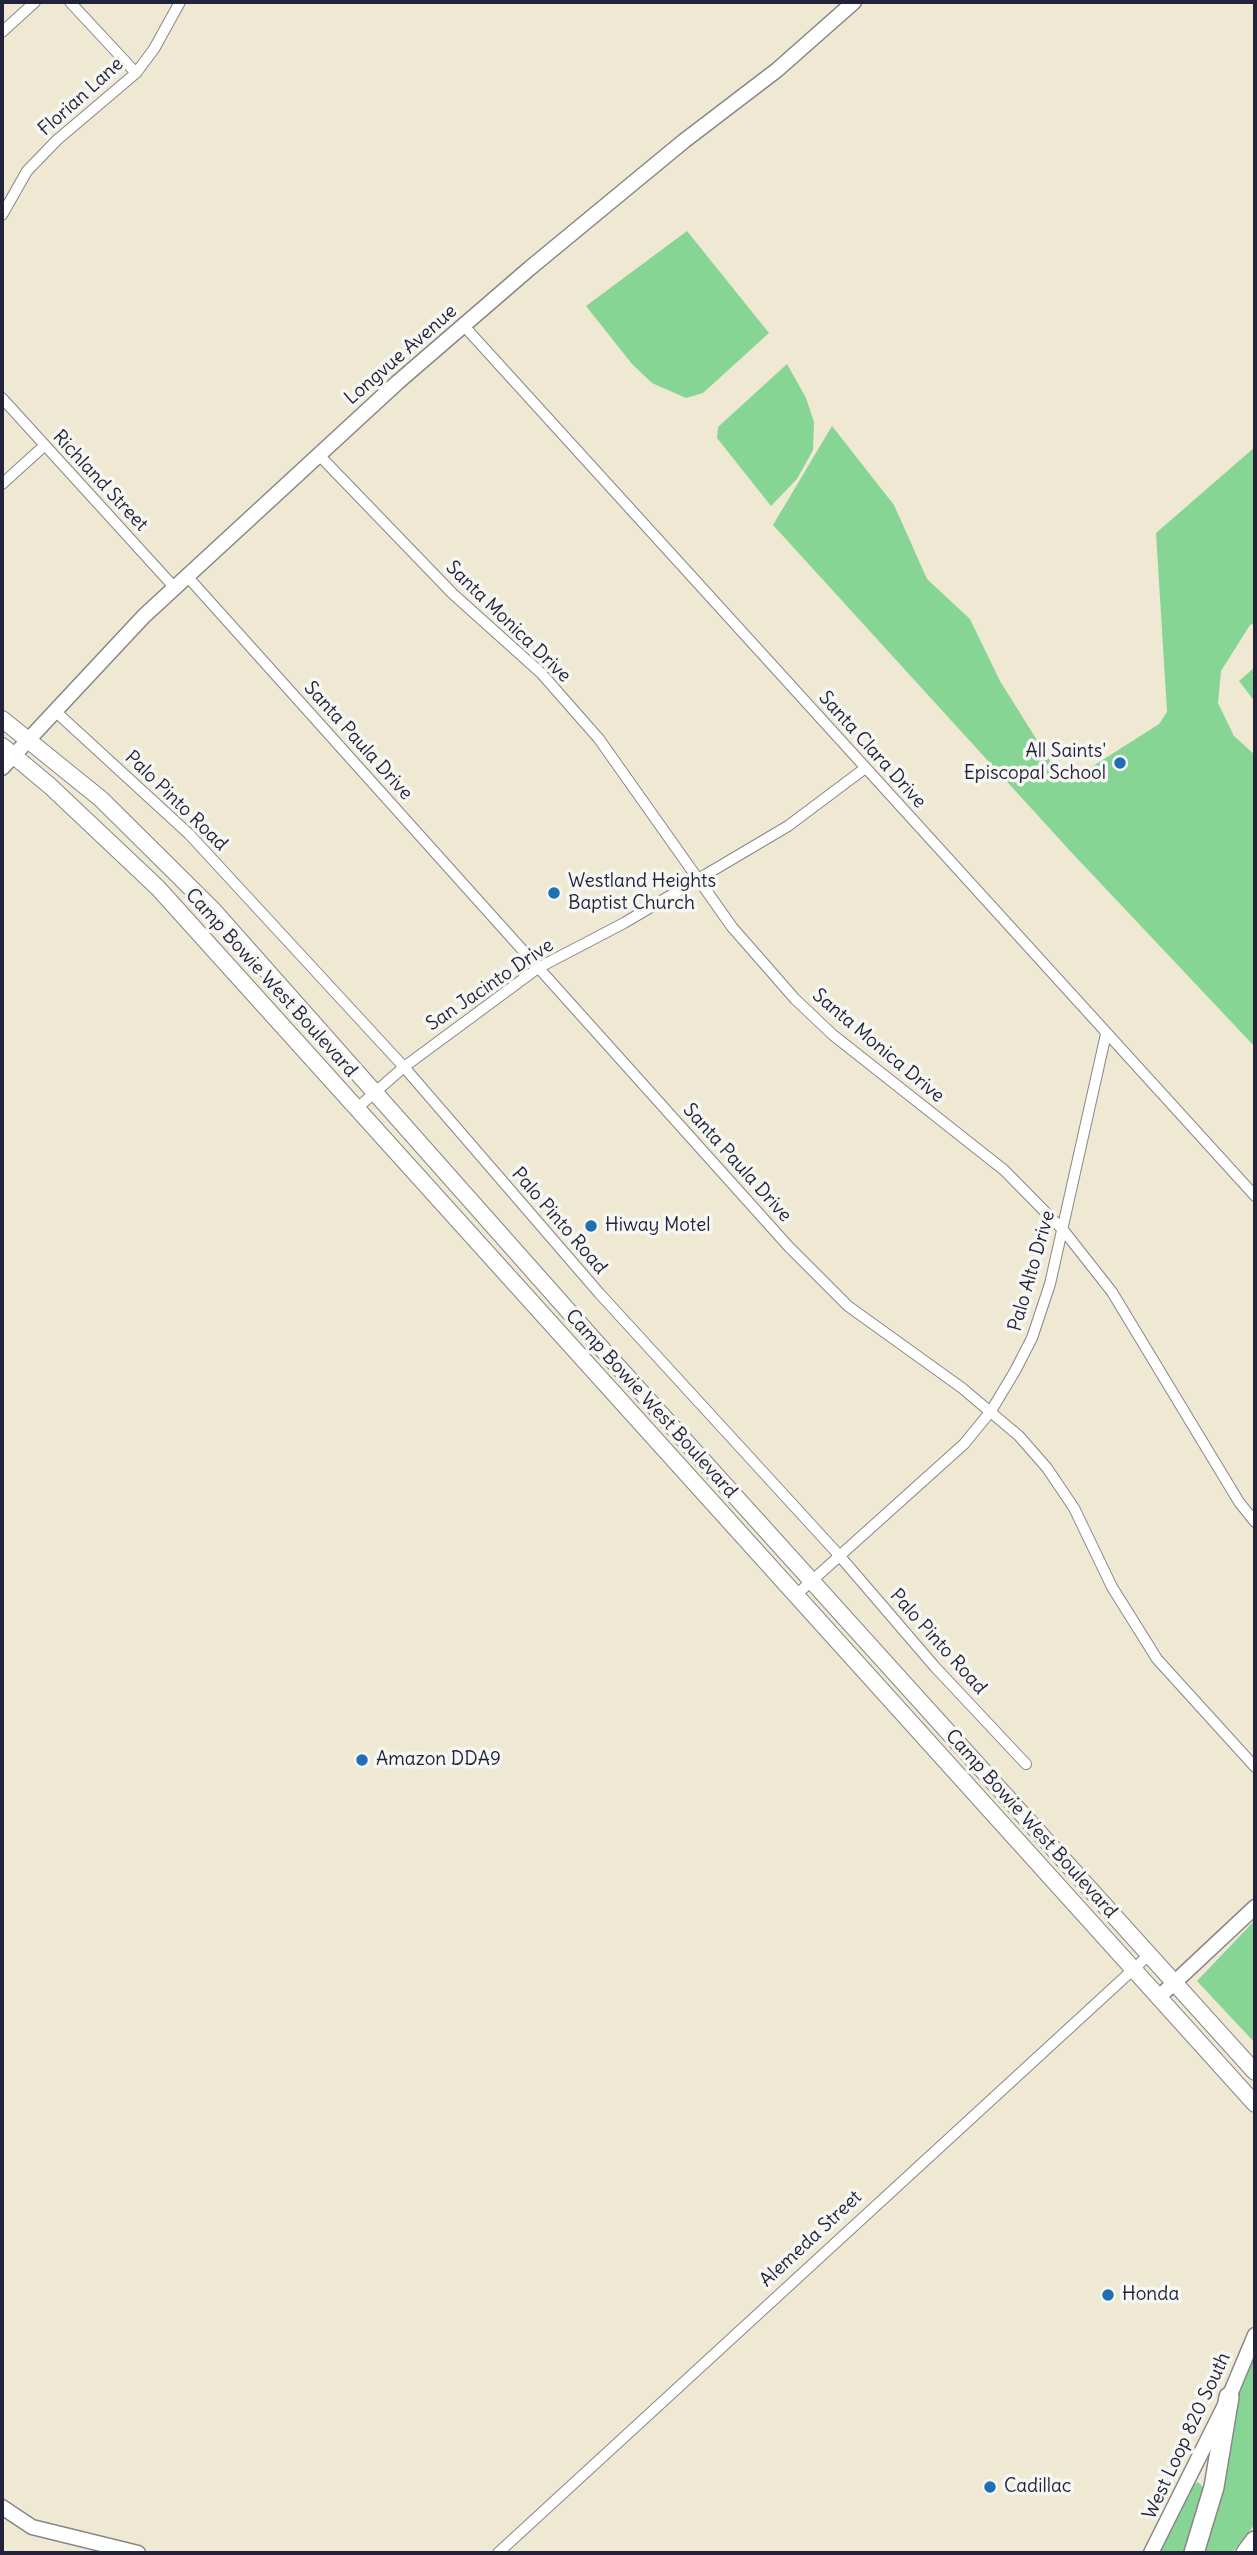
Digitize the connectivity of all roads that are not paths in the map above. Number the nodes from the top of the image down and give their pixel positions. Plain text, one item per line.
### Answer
1 (35, 2) edge
2 (70, 2) edge
3 (180, 2) edge
4 (854, 2) edge
5 (2, 32) edge
6 (136, 73) junction
7 (2, 215) edge
8 (464, 326) junction
9 (2, 398) edge
10 (44, 446) junction
11 (318, 454) junction
12 (2, 484) edge
13 (186, 575) junction
14 (174, 587) junction
15 (55, 711) junction
16 (2, 719) edge
17 (29, 741) junction
18 (6, 757) edge
19 (864, 769) junction
20 (698, 878) junction
21 (538, 968) junction
22 (1106, 1034) junction
23 (404, 1067) junction
24 (373, 1094) junction
25 (356, 1109) junction
26 (1255, 1196) edge
27 (1064, 1231) junction
28 (595, 1341) junction
29 (578, 1356) junction
30 (991, 1411) junction
31 (1255, 1522) edge
32 (838, 1555) junction
33 (811, 1582) junction
34 (796, 1595) junction
35 (1026, 1764) dead end
36 (1255, 1768) edge
37 (1255, 1907) edge
38 (1150, 1954) junction
39 (1134, 1969) junction
40 (1175, 1982) junction
41 (1159, 1997) junction
42 (1255, 2072) edge
43 (1233, 2079) junction
44 (1255, 2104) edge
45 (1255, 2112) edge
46 (1255, 2336) edge
47 (1229, 2397) junction
48 (2, 2507) edge
49 (1255, 2541) edge
50 (138, 2553) edge
51 (498, 2553) edge
52 (1151, 2553) edge
53 (1194, 2553) edge
54 (1246, 2553) edge

1 - 5 street
2 - 6 street
3 - 6 street, Florian Lane
4 - 8 main road, Longvue Avenue
6 - 7 street, Florian Lane
8 - 11 main road, Longvue Avenue
8 - 19 street, Santa Clara Drive
9 - 10 street, Richland Street
10 - 12 street
10 - 14 street, Richland Street
11 - 13 main road, Longvue Avenue
11 - 20 street, Santa Monica Drive
13 - 14 main road, Longvue Avenue
13 - 21 street, Santa Paula Drive
14 - 15 main road, Longvue Avenue
15 - 17 main road, Longvue Avenue
15 - 23 street, Palo Pinto Road
16 - 17 main road, Camp Bowie West Boulevard
17 - 18 main road, Longvue Avenue
17 - 24 main road, Camp Bowie West Boulevard
18 - 25 main road, Camp Bowie West Boulevard
19 - 20 street, San Jacinto Drive
19 - 22 street, Santa Clara Drive
20 - 21 street, San Jacinto Drive
20 - 27 street, Santa Monica Drive
21 - 23 street, San Jacinto Drive
21 - 30 street, Santa Paula Drive
22 - 26 street, Santa Clara Drive
22 - 27 street, Palo Alto Drive
23 - 24 street, San Jacinto Drive
23 - 32 street, Palo Pinto Road
24 - 25 street, San Jacinto Drive
24 - 28 main road, Camp Bowie West Boulevard
25 - 29 main road, Camp Bowie West Boulevard
27 - 30 street, Palo Alto Drive
27 - 31 street, Santa Monica Drive
28 - 29 main road
28 - 33 main road, Camp Bowie West Boulevard
29 - 34 main road, Camp Bowie West Boulevard
30 - 32 street, Palo Alto Drive
30 - 36 street, Santa Paula Drive
32 - 33 street, Palo Alto Drive
32 - 35 street, Palo Pinto Road
33 - 34 street, Palo Alto Drive
33 - 38 main road, Camp Bowie West Boulevard
34 - 39 main road, Camp Bowie West Boulevard
37 - 40 main road
38 - 39 street, Alemeda Street
38 - 40 main road, Camp Bowie West Boulevard
39 - 41 main road, Camp Bowie West Boulevard
39 - 51 street, Alemeda Street
40 - 41 main road
40 - 42 main road, Camp Bowie West Boulevard
41 - 43 main road, Camp Bowie West Boulevard
43 - 44 main road, Camp Bowie West Boulevard
43 - 45 main road
46 - 47 main road, West Loop 820 South
47 - 52 main road, West Loop 820 South
47 - 53 highway
48 - 50 main road
49 - 54 highway

